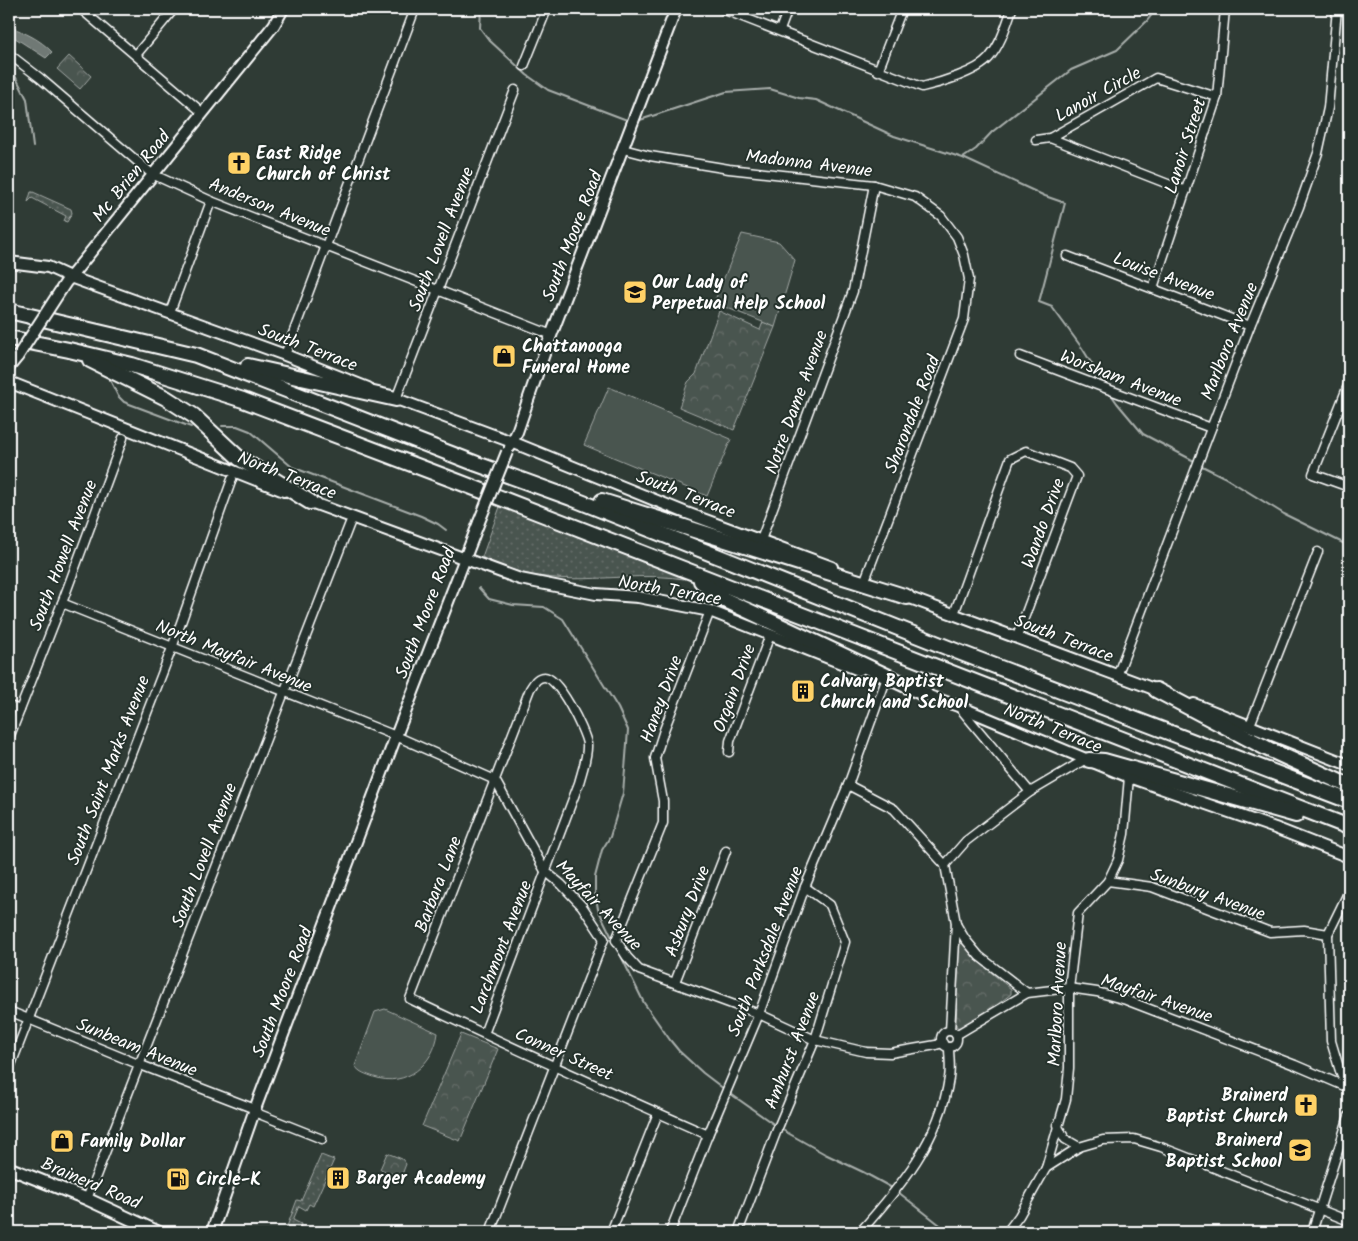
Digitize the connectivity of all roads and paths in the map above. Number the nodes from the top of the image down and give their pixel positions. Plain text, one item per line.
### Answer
1 (81, 9) edge
2 (174, 9) edge
3 (283, 9) edge
4 (415, 9) edge
5 (547, 9) edge
6 (676, 9) edge
7 (722, 9) edge
8 (788, 9) edge
9 (902, 9) edge
10 (1012, 9) edge
11 (1226, 9) edge
12 (1337, 9) edge
13 (780, 30) junction
14 (9, 54) edge
15 (136, 55) junction
16 (524, 66) dead end
17 (878, 71) junction
18 (515, 90) dead end
19 (1217, 97) junction
20 (203, 113) junction
21 (1050, 138) junction
22 (1036, 140) dead end
23 (622, 149) junction
24 (152, 174) junction
25 (874, 185) junction
26 (1186, 191) junction
27 (211, 201) junction
28 (326, 246) junction
29 (964, 256) joint
30 (1067, 256) dead end
31 (9, 262) edge
32 (68, 279) junction
33 (1153, 288) junction
34 (439, 289) junction
35 (9, 311) edge
36 (170, 312) junction
37 (1250, 326) junction
38 (552, 335) junction
39 (9, 338) edge
40 (69, 350) junction
41 (196, 355) junction
42 (284, 355) junction
43 (1020, 356) dead end
44 (9, 367) edge
45 (9, 382) edge
46 (1349, 383) edge
47 (396, 399) junction
48 (1211, 428) junction
49 (123, 438) dead end
50 (510, 447) junction
51 (232, 479) dead end
52 (1349, 487) edge
53 (571, 498) junction
54 (310, 502) junction
55 (350, 523) dead end
56 (761, 540) junction
57 (1318, 552) dead end
58 (464, 558) junction
59 (688, 572) junction
60 (865, 580) junction
61 (906, 597) junction
62 (62, 603) junction
63 (710, 611) junction
64 (954, 614) junction
65 (770, 635) junction
66 (1017, 637) junction
67 (172, 648) junction
68 (1117, 676) junction
69 (886, 680) junction
70 (1156, 690) junction
71 (284, 693) junction
72 (925, 694) junction
73 (9, 706) edge
74 (958, 706) junction
75 (20, 710) junction
76 (1250, 725) junction
77 (396, 736) junction
78 (9, 738) edge
79 (729, 752) dead end
80 (1087, 760) junction
81 (1349, 765) edge
82 (1129, 777) junction
83 (495, 780) junction
84 (848, 785) junction
85 (1349, 786) edge
86 (1030, 792) junction
87 (1349, 800) edge
88 (1349, 829) edge
89 (726, 851) dead end
90 (1349, 857) edge
91 (946, 865) junction
92 (545, 871) junction
93 (1108, 881) junction
94 (806, 888) junction
95 (1349, 892) edge
96 (956, 923) junction
97 (1328, 934) junction
98 (604, 939) junction
99 (616, 940) junction
100 (675, 982) junction
101 (1069, 988) junction
102 (1027, 993) junction
103 (410, 999) joint
104 (9, 1011) edge
105 (759, 1014) junction
106 (28, 1018) junction
107 (953, 1033) junction
108 (484, 1034) junction
109 (815, 1040) junction
110 (946, 1045) junction
111 (138, 1064) junction
112 (554, 1067) junction
113 (9, 1070) edge
114 (1349, 1086) edge
115 (254, 1111) junction
116 (658, 1113) junction
117 (1349, 1116) edge
118 (1057, 1126) junction
119 (708, 1135) junction
120 (322, 1139) dead end
121 (1080, 1148) junction
122 (9, 1168) edge
123 (1046, 1168) junction
124 (87, 1199) junction
125 (1319, 1209) junction
126 (1349, 1221) edge
127 (158, 1232) edge
128 (212, 1232) edge
129 (490, 1232) edge
130 (611, 1232) edge
131 (670, 1232) edge
132 (738, 1232) edge
133 (860, 1232) edge
134 (1007, 1232) edge
135 (1312, 1232) edge

1 - 15 street
2 - 15 street
3 - 20 street, Mc Brien Road
4 - 28 street
5 - 16 street
6 - 23 street, South Moore Road
7 - 13 street
8 - 13 street
9 - 17 street
10 - 17 street
11 - 19 street, Lanoir Street
12 - 37 street, Marlboro Avenue
13 - 17 street
14 - 24 street, Anderson Avenue
15 - 20 street
18 - 34 street, South Lovell Avenue
19 - 21 street, Lanoir Circle
19 - 26 street, Lanoir Street
20 - 24 street, Mc Brien Road
21 - 22 street, Lanoir Circle
21 - 26 street, Lanoir Circle
23 - 25 street, Madonna Avenue
23 - 38 street, South Moore Road
24 - 27 street, Anderson Avenue
24 - 32 street, Mc Brien Road
25 - 29 street, Madonna Avenue
25 - 56 street, Notre Dame Avenue
26 - 33 street, Lanoir Street
27 - 28 street, Anderson Avenue
27 - 36 street
28 - 34 street, Anderson Avenue
28 - 42 street
29 - 60 street, Sharondale Road
30 - 33 street, Louise Avenue
31 - 32 street, South Terrace
32 - 36 street, South Terrace
32 - 44 street, Mc Brien Road, bridge
33 - 37 street, Louise Avenue
34 - 38 street, Anderson Avenue
34 - 47 street, South Lovell Avenue
35 - 41 highway
36 - 42 street, South Terrace
37 - 48 street, Marlboro Avenue
38 - 50 street, South Moore Road
39 - 40 highway
40 - 54 highway
40 - 59 highway
41 - 47 highway
41 - 53 highway
42 - 47 street, South Terrace
43 - 48 street, Worsham Avenue
45 - 54 street, North Terrace
46 - 52 street
47 - 50 street, South Terrace
48 - 68 street, Marlboro Avenue
49 - 62 street, South Howell Avenue
50 - 56 street, South Terrace
50 - 58 street, South Moore Road, bridge
51 - 67 street, South Saint Marks Avenue
53 - 61 highway
53 - 87 highway
54 - 58 street, North Terrace
55 - 71 street, South Lovell Avenue
56 - 60 street, South Terrace
57 - 76 street
58 - 63 street, North Terrace
58 - 77 street, South Moore Road
59 - 72 highway
59 - 88 highway
60 - 61 street, South Terrace
61 - 64 street, South Terrace
62 - 67 street, North Mayfair Avenue
62 - 75 street, South Howell Avenue
63 - 65 street, North Terrace
63 - 99 street, Haney Drive
64 - 66 street, South Terrace
64 - 66 street, Wando Drive
65 - 69 street, North Terrace
65 - 79 street, Orgain Drive
66 - 68 street, South Terrace
67 - 71 street, North Mayfair Avenue
67 - 106 street, South Saint Marks Avenue
68 - 70 street, South Terrace
69 - 72 street, North Terrace
69 - 84 street, South Parksdale Avenue
70 - 76 street, South Terrace
70 - 85 highway
71 - 77 street, North Mayfair Avenue
71 - 111 street, South Lovell Avenue
72 - 74 street, North Terrace
73 - 75 street
74 - 80 street, North Terrace
74 - 86 street
75 - 78 street, South Howell Avenue
76 - 81 street, South Terrace
77 - 83 street
77 - 115 street, South Moore Road
80 - 82 street, North Terrace
80 - 86 street
80 - 88 highway
82 - 90 street, North Terrace
82 - 93 street, Marlboro Avenue
83 - 92 street, Mayfair Avenue
83 - 92 street, Barbara Lane
83 - 103 street, Barbara Lane
84 - 91 street
84 - 94 street, South Parksdale Avenue
86 - 91 street
89 - 100 street, Asbury Drive
91 - 96 street
92 - 98 street, Mayfair Avenue
92 - 108 street, Larchmont Avenue
93 - 97 street, Sunbury Avenue
93 - 101 street, Marlboro Avenue
94 - 105 street, South Parksdale Avenue
94 - 109 street, Amhurst Avenue
95 - 97 street
96 - 102 street
96 - 107 street
97 - 114 street
98 - 99 street, Mayfair Avenue
98 - 112 street
99 - 100 street, Mayfair Avenue
100 - 105 street, Mayfair Avenue
101 - 102 street, Mayfair Avenue
101 - 114 street, Mayfair Avenue
101 - 118 street, Marlboro Avenue
102 - 107 street, Mayfair Avenue
103 - 108 street, Conner Street
104 - 106 street, Sunbeam Avenue
105 - 109 street, Mayfair Avenue
105 - 119 street, South Parksdale Avenue
106 - 111 street, Sunbeam Avenue
106 - 113 street, South Saint Marks Avenue
107 - 110 street
107 - 110 street
108 - 112 street, Conner Street
109 - 110 street, Mayfair Avenue
109 - 132 street, Amhurst Avenue
110 - 133 street
111 - 115 street, Sunbeam Avenue
111 - 124 street, South Lovell Avenue
112 - 116 street, Conner Street
112 - 129 street
115 - 120 street, Sunbeam Avenue
115 - 128 street, South Moore Road
116 - 119 street, Conner Street
116 - 130 street
117 - 125 street
118 - 121 street
118 - 123 street, Marlboro Avenue
119 - 131 street, South Parksdale Avenue
121 - 123 street
121 - 125 street
122 - 124 main road, Brainerd Road
123 - 134 street, Marlboro Avenue
124 - 127 main road, Brainerd Road
125 - 126 street
125 - 135 street

